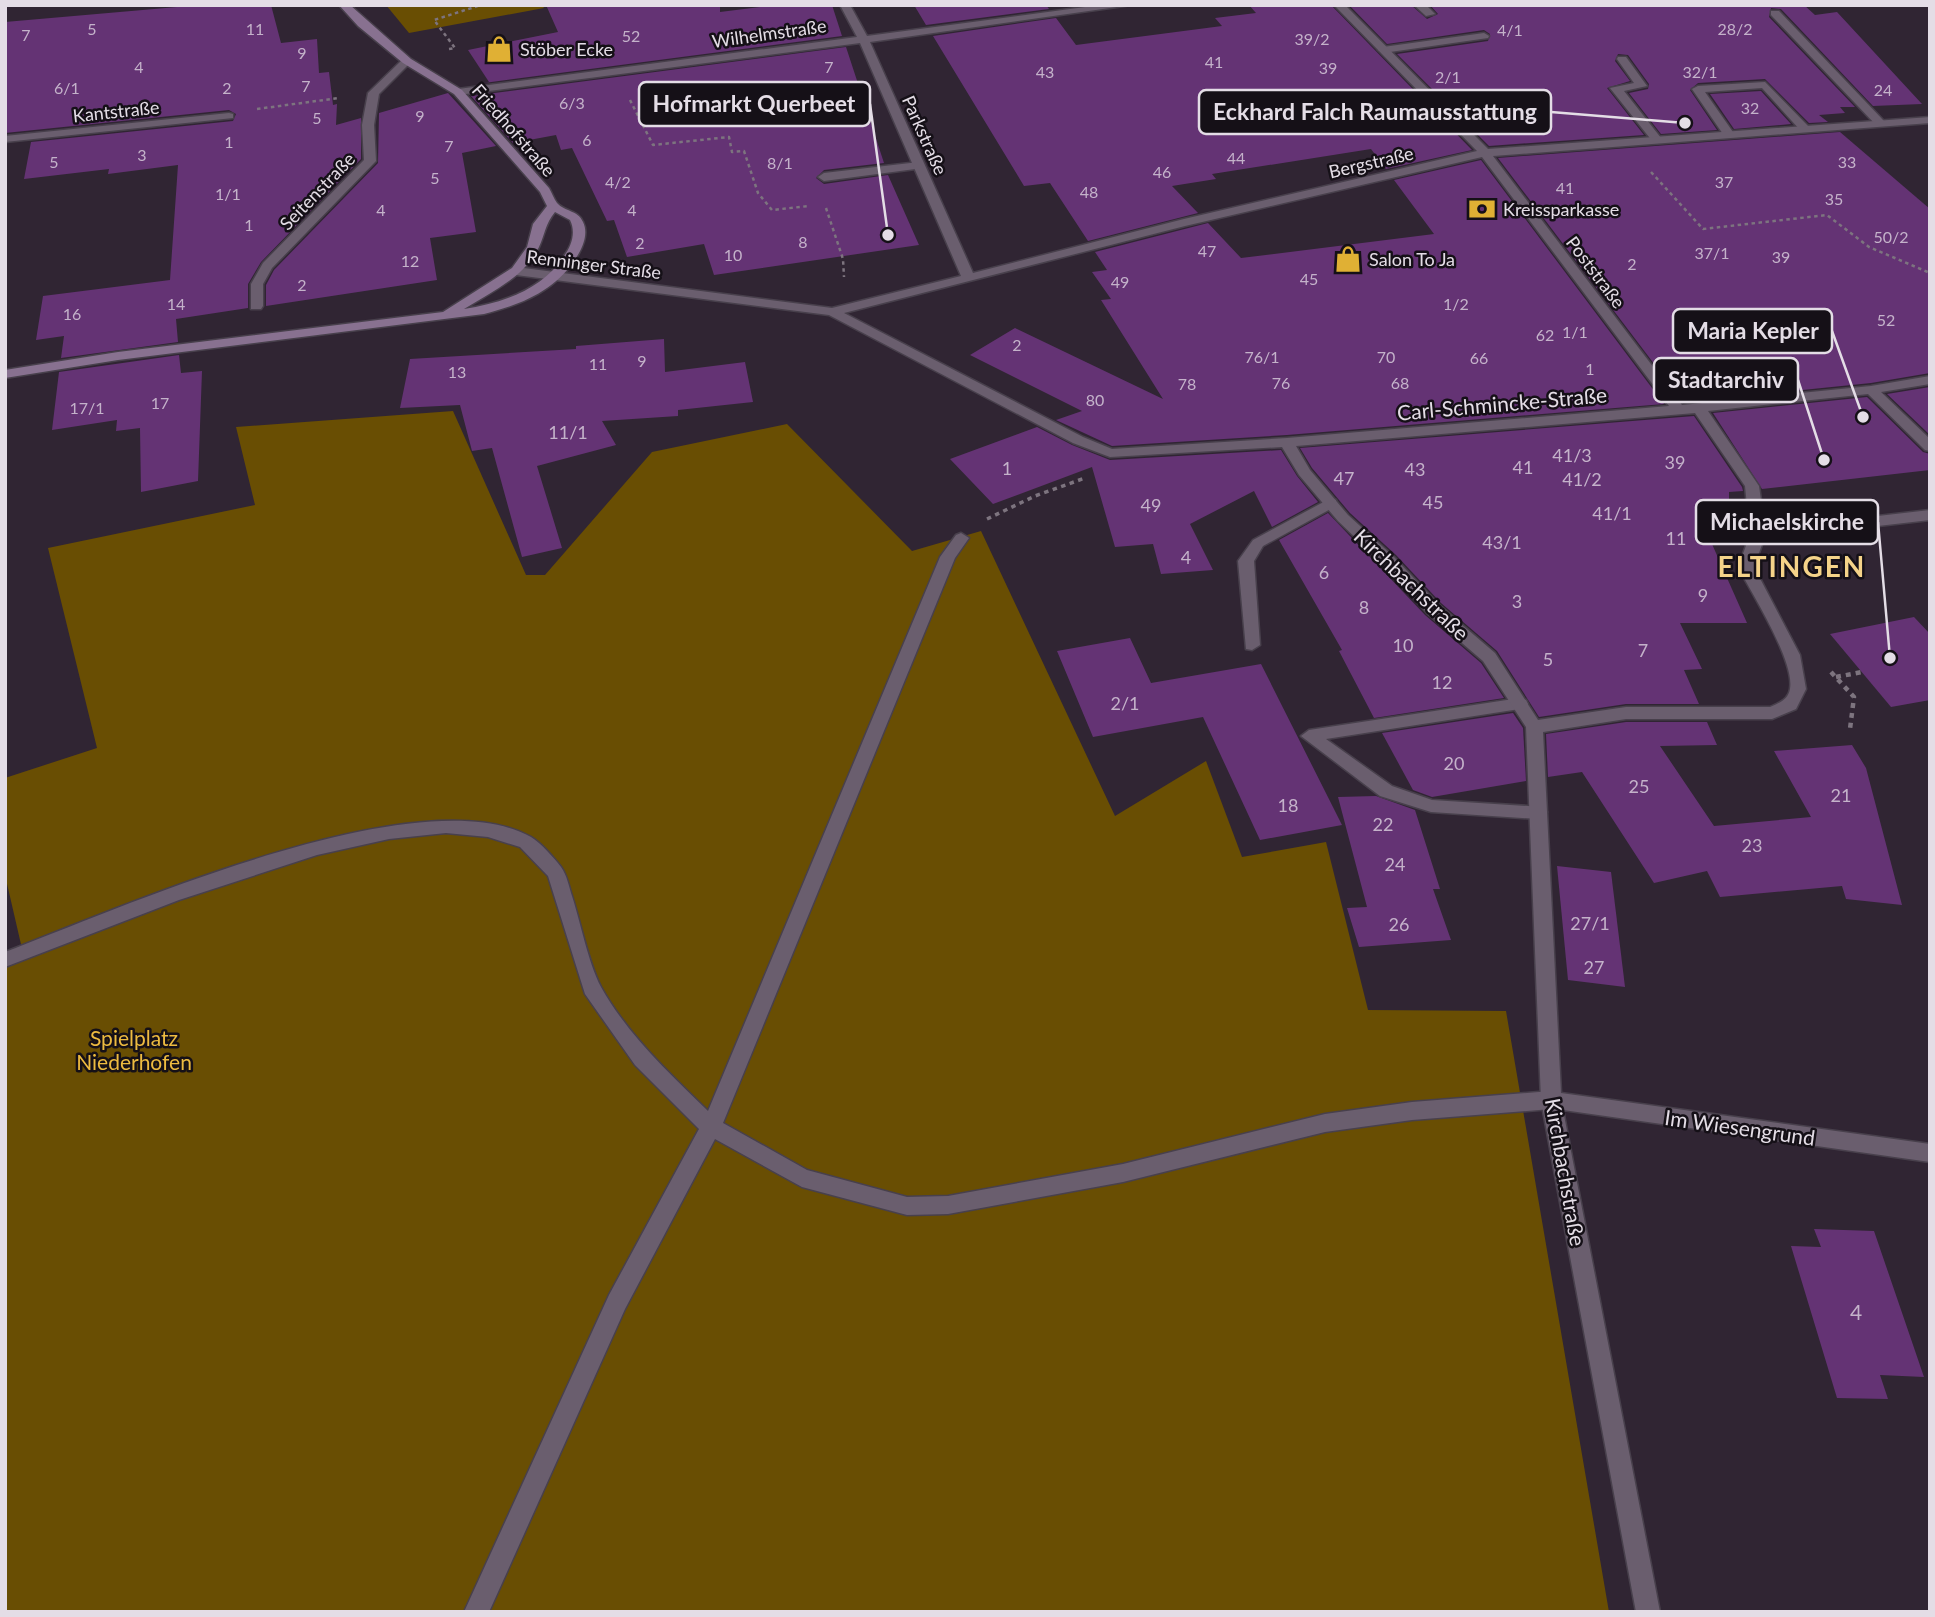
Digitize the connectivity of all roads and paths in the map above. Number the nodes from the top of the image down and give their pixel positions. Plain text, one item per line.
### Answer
1 (344, 5) edge
2 (481, 5) edge
3 (845, 5) edge
4 (1126, 5) edge
5 (1339, 5) edge
6 (1419, 5) edge
7 (1775, 13) dead end
8 (1430, 14) dead end
9 (1484, 36) dead end
10 (863, 38) junction
11 (1383, 50) junction
12 (1622, 59) dead end
13 (407, 61) junction
14 (616, 71) junction
15 (457, 92) junction
16 (374, 93) junction
17 (229, 117) joint
18 (1930, 120) edge
19 (1880, 123) junction
20 (1805, 129) junction
21 (1729, 135) junction
22 (5, 139) edge
23 (1657, 140) junction
24 (1624, 142) junction
25 (1485, 153) junction
26 (919, 166) junction
27 (824, 177) dead end
28 (825, 205) dead end
29 (553, 206) junction
30 (811, 206) dead end
31 (516, 271) junction
32 (1930, 273) edge
33 (555, 276) junction
34 (969, 279) junction
35 (256, 306) dead end
36 (838, 311) junction
37 (446, 315) junction
38 (5, 374) edge
39 (1930, 380) edge
40 (1871, 390) junction
41 (1699, 408) junction
42 (1678, 410) junction
43 (1078, 440) joint
44 (1287, 442) junction
45 (1930, 447) edge
46 (1110, 453) junction
47 (1331, 503) junction
48 (1930, 515) edge
49 (1758, 535) junction
50 (961, 538) joint
51 (1252, 645) dead end
52 (1862, 672) dead end
53 (1520, 704) junction
54 (1534, 727) junction
55 (1850, 729) dead end
56 (1538, 812) junction
57 (5, 960) edge
58 (1551, 1100) junction
59 (711, 1126) junction
60 (1930, 1153) edge
61 (476, 1612) edge
62 (1648, 1612) edge

1 - 13 street, Friedhofstraße
2 - 13 path
3 - 10 street, Parkstraße
4 - 10 street, Wilhelmstraße
5 - 11 street, Poststraße
6 - 8 street
7 - 19 street
9 - 11 street
10 - 14 street, Wilhelmstraße
10 - 26 street, Parkstraße
11 - 25 street, Poststraße
12 - 23 street
13 - 15 street, Friedhofstraße
13 - 16 street
14 - 15 street, Wilhelmstraße
14 - 30 path
15 - 29 street, Friedhofstraße
16 - 17 path
16 - 35 street, Seitenstraße
17 - 22 street, Kantstraße
18 - 19 street, Bergstraße
19 - 20 street, Bergstraße
20 - 21 street, Bergstraße
20 - 21 street
21 - 23 street, Bergstraße
23 - 24 street, Bergstraße
24 - 25 street, Bergstraße
24 - 32 path
25 - 34 street, Bergstraße
25 - 42 street, Poststraße
26 - 27 street
26 - 34 street, Parkstraße
28 - 36 path
29 - 31 street, Friedhofstraße
29 - 33 street, Friedhofstraße
31 - 33 street, Renninger Straße
31 - 37 street, Renninger Straße
33 - 36 street, Renninger Straße
33 - 37 street, Friedhofstraße
34 - 36 street, Bergstraße
36 - 43 street, Renninger Straße
37 - 38 street, Renninger Straße
39 - 40 street, Carl-Schmincke-Straße
40 - 41 street, Carl-Schmincke-Straße
40 - 45 street
41 - 42 street, Carl-Schmincke-Straße
41 - 49 street
42 - 44 street, Carl-Schmincke-Straße
43 - 46 street, Carl-Schmincke-Straße
44 - 46 street, Carl-Schmincke-Straße
44 - 47 street, Kirchbachstraße
46 - 50 path
47 - 51 street
47 - 53 street, Kirchbachstraße
48 - 49 street
49 - 54 street
50 - 59 street
52 - 55 path
53 - 54 street, Kirchbachstraße
53 - 56 street
54 - 56 street, Kirchbachstraße
56 - 58 street, Kirchbachstraße
57 - 59 street, Im Wiesengrund
58 - 59 street, Im Wiesengrund
58 - 60 street, Im Wiesengrund
58 - 62 street, Kirchbachstraße
59 - 61 street

